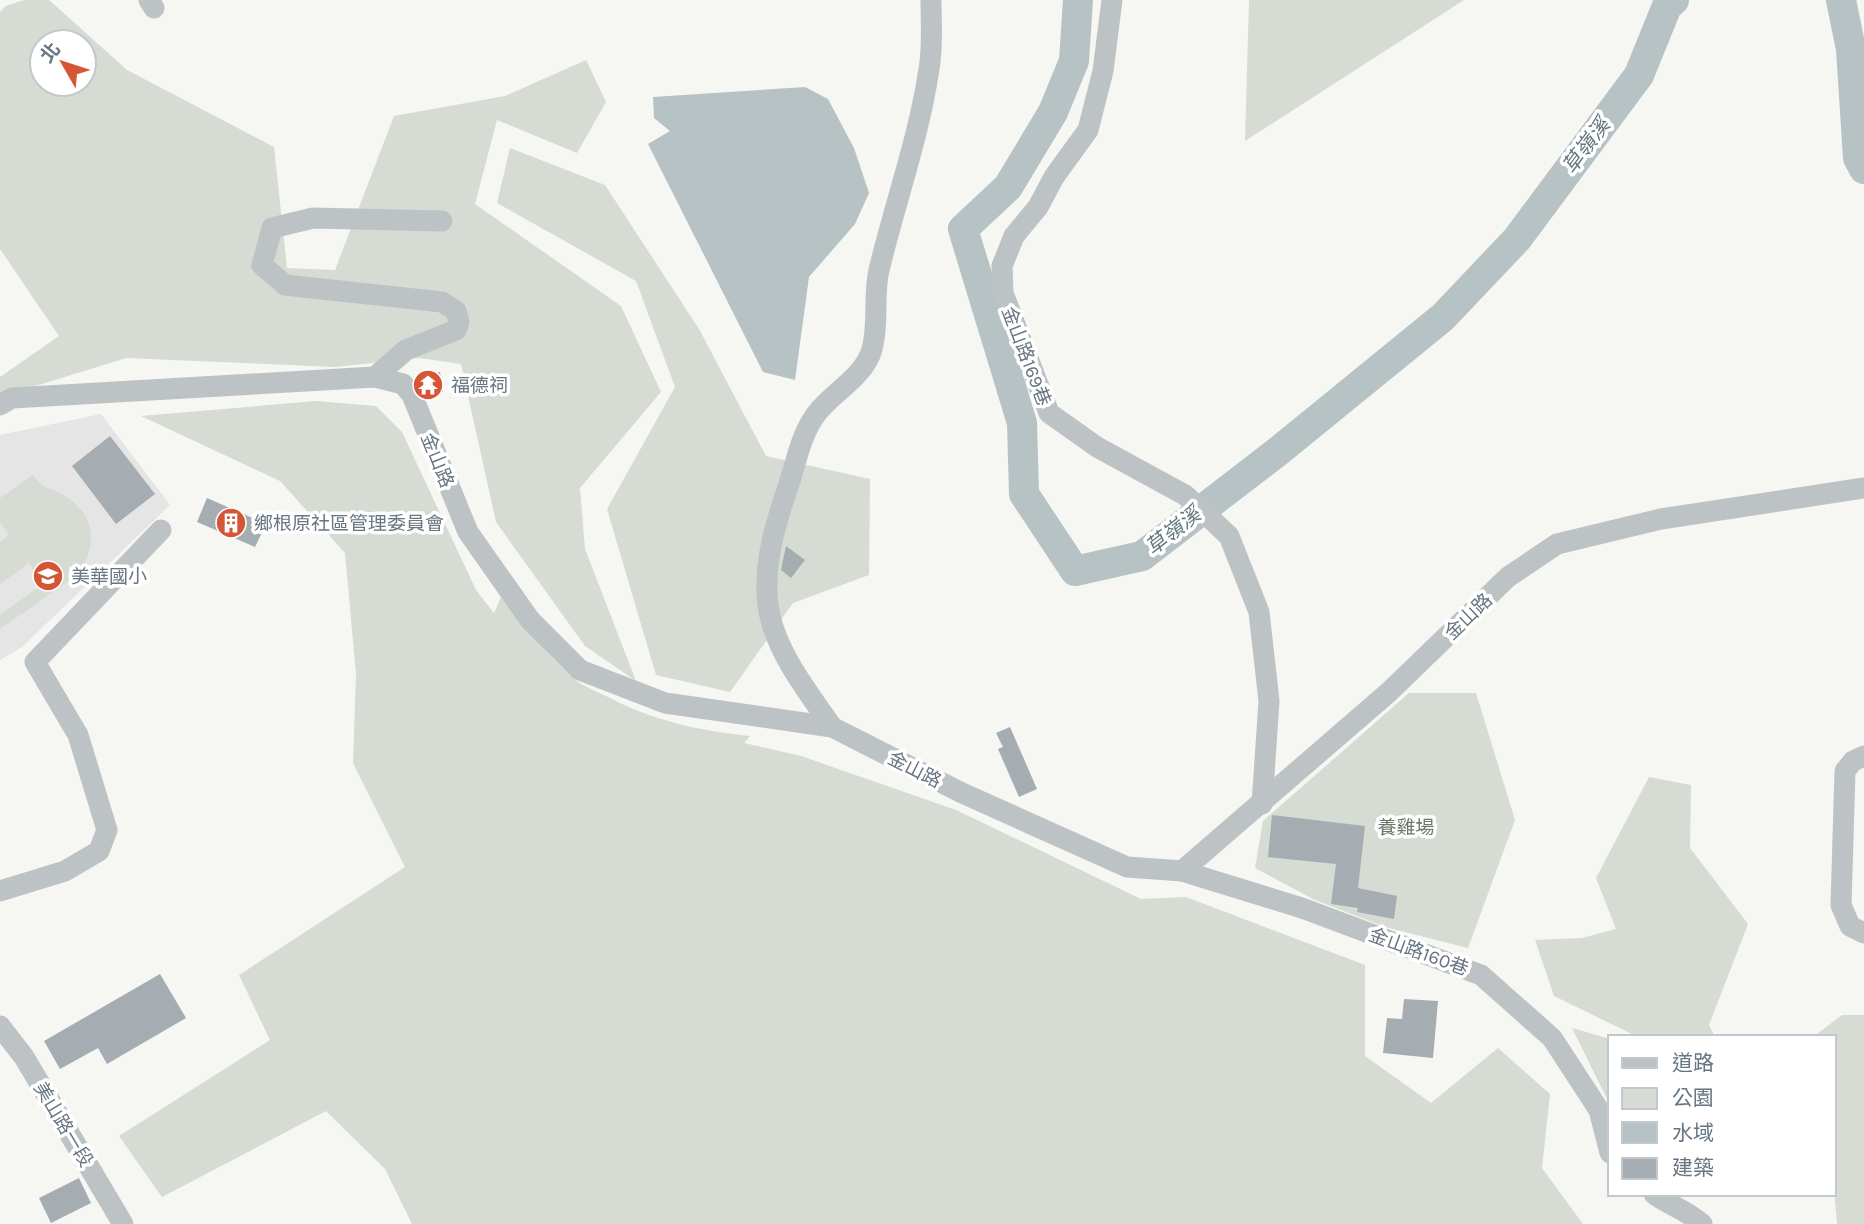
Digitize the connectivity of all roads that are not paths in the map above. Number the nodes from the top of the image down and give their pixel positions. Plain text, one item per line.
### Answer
1 (931, 0) edge
2 (1112, 0) edge
3 (442, 221) dead end
4 (375, 377) junction
5 (0, 405) edge
6 (1864, 488) edge
7 (161, 530) dead end
8 (832, 727) junction
9 (1864, 756) edge
10 (1262, 804) junction
11 (1182, 871) junction
12 (0, 891) edge
13 (1864, 933) edge
14 (0, 1026) edge
15 (1608, 1145) edge
16 (1657, 1196) edge
17 (123, 1224) edge
18 (1702, 1224) edge

1 - 8 street
2 - 10 street, 金山路169巷
3 - 4 street
4 - 5 street, 金山路
4 - 8 street, 金山路
6 - 10 street, 金山路
7 - 12 street
8 - 11 street, 金山路
9 - 13 street
10 - 11 street, 金山路
11 - 15 street, 金山路160巷
14 - 17 street, 美山路一段
16 - 18 street

